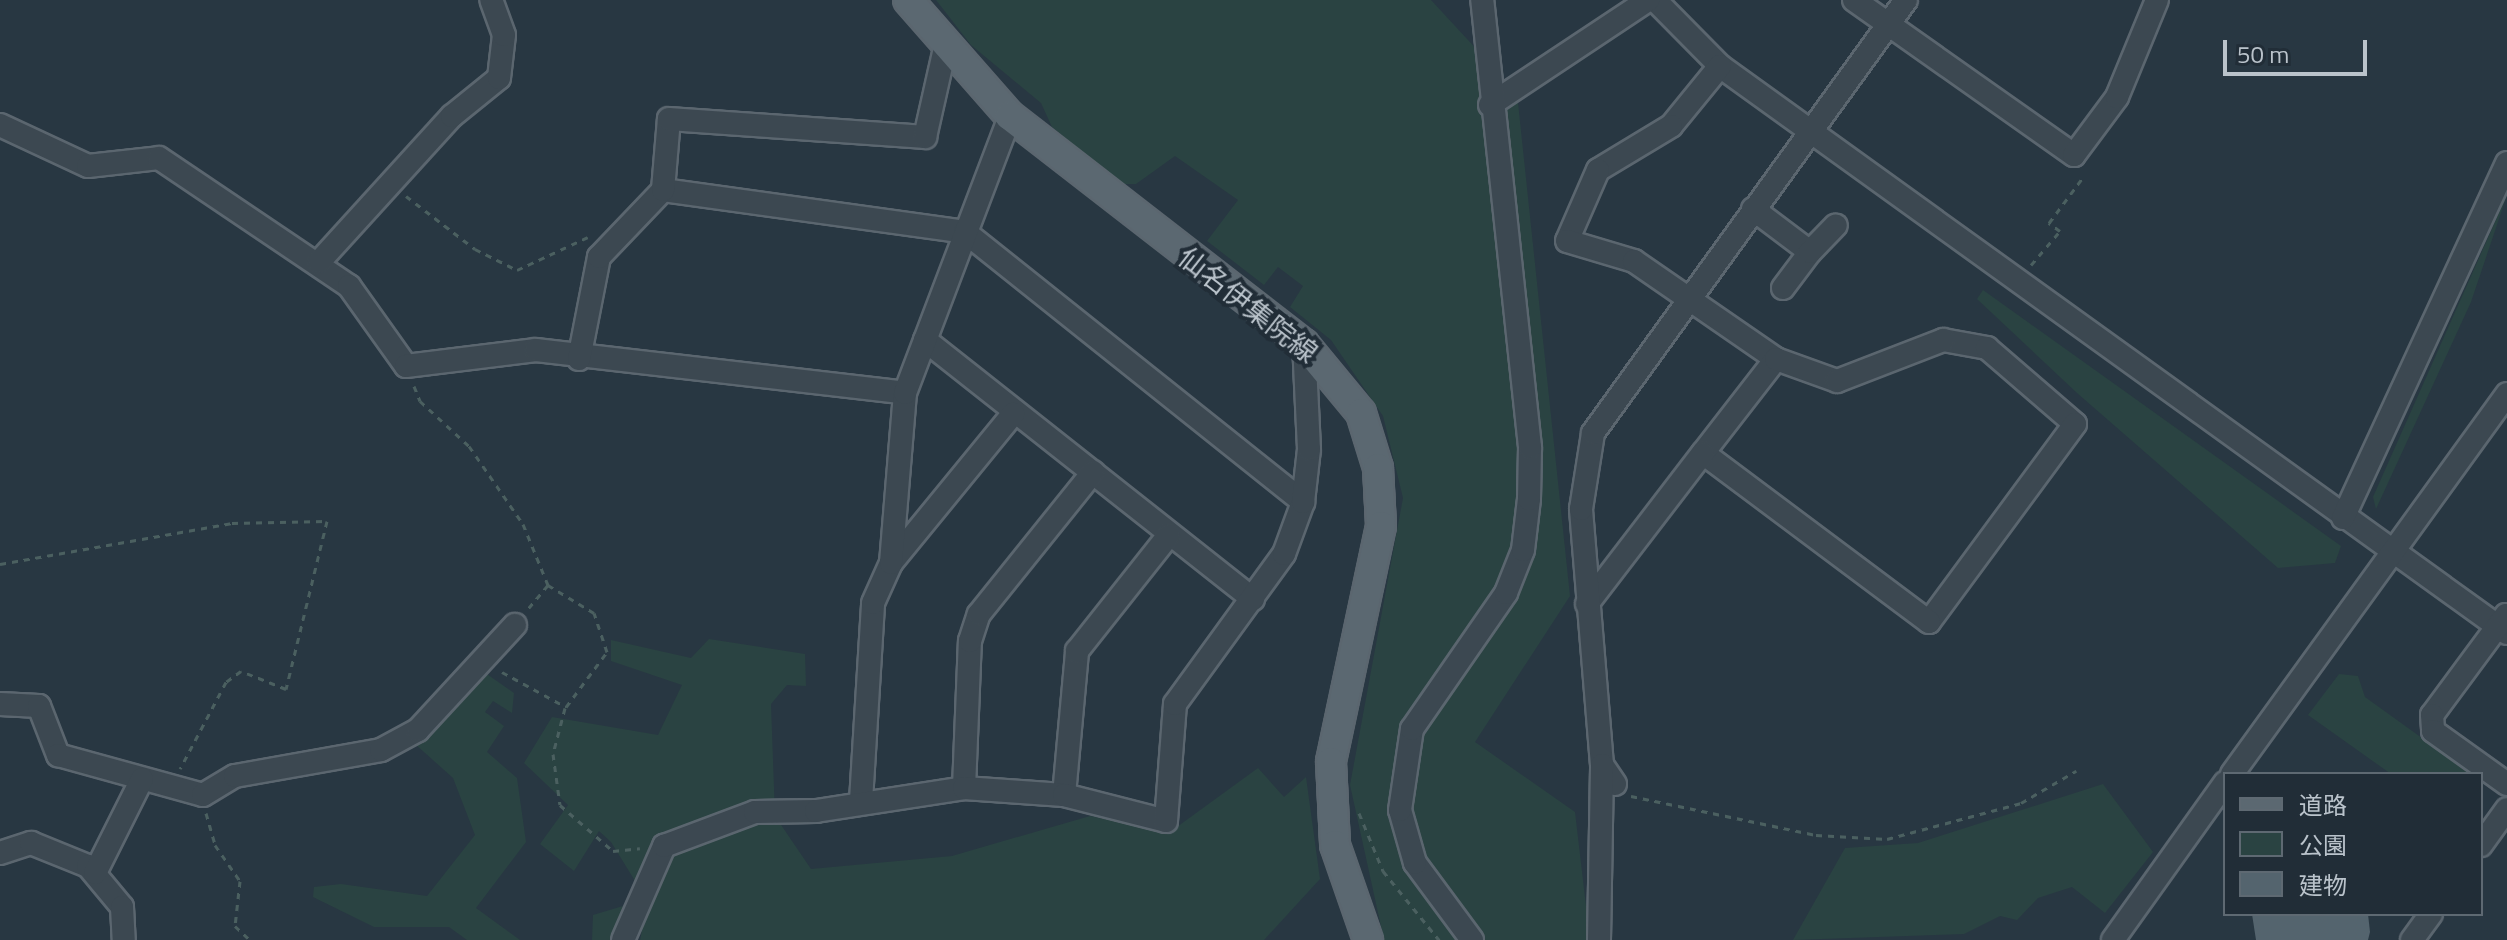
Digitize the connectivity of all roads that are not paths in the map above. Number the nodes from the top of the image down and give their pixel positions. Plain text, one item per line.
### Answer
1 (491, 0) edge
2 (908, 0) edge
3 (1482, 0) edge
4 (1648, 0) edge
5 (1655, 0) edge
6 (1854, 0) edge
7 (1906, 0) edge
8 (2157, 0) edge
9 (1889, 24) junction
10 (945, 48) junction
11 (1720, 66) junction
12 (1490, 105) junction
13 (1010, 116) junction
14 (0, 125) edge
15 (1811, 130) junction
16 (2507, 163) edge
17 (663, 190) junction
18 (1753, 209) junction
19 (1836, 225) dead end
20 (965, 232) junction
21 (1810, 252) junction
22 (319, 262) junction
23 (1783, 288) dead end
24 (1688, 296) junction
25 (925, 340) junction
26 (1304, 344) junction
27 (579, 359) junction
28 (1776, 359) junction
29 (905, 393) junction
30 (2507, 394) edge
31 (1013, 414) junction
32 (1703, 453) junction
33 (1093, 472) junction
34 (1303, 502) junction
35 (2343, 518) junction
36 (1169, 535) junction
37 (2390, 552) junction
38 (891, 563) junction
39 (1253, 599) junction
40 (1587, 604) junction
41 (515, 625) road end
42 (2504, 625) edge
43 (0, 704) edge
44 (1602, 765) junction
45 (2233, 772) edge
46 (142, 779) junction
47 (1615, 784) road end
48 (2507, 784) edge
49 (2223, 786) edge
50 (964, 788) junction
51 (1064, 795) junction
52 (861, 801) junction
53 (2507, 809) edge
54 (2483, 842) edge
55 (0, 853) edge
56 (95, 873) junction
57 (2430, 916) edge
58 (124, 940) edge
59 (623, 940) edge
60 (1368, 940) edge
61 (1472, 940) edge
62 (1599, 940) edge
63 (2113, 940) edge
64 (2412, 940) edge

1 - 22 street
2 - 10 main road, 仙名伊集院線
3 - 12 street
4 - 12 street
5 - 11 street
6 - 9 street
7 - 9 street
8 - 9 street
9 - 15 street
10 - 13 main road, 仙名伊集院線
10 - 17 street
11 - 15 street
11 - 24 street
12 - 61 street
13 - 20 street
13 - 26 main road, 仙名伊集院線
14 - 22 street
15 - 18 street
15 - 35 street
16 - 35 street
17 - 20 street
17 - 27 street
18 - 21 street
18 - 24 street
19 - 21 street
20 - 25 street
20 - 34 street
21 - 23 street
22 - 27 street
24 - 28 street
24 - 40 street
25 - 29 street
25 - 31 street
26 - 34 street
26 - 60 main road, 仙名伊集院線
27 - 29 street
28 - 32 street
28 - 32 street
29 - 38 street
30 - 37 street
31 - 33 street
31 - 38 street
32 - 40 street
33 - 36 street
33 - 50 street
34 - 39 street
35 - 37 street
36 - 39 street
36 - 51 street
37 - 42 street
37 - 45 street
38 - 52 street
39 - 51 street
40 - 44 street
41 - 46 street
42 - 48 street
43 - 46 street
44 - 47 street
44 - 62 street
46 - 56 street
49 - 63 street
50 - 51 street
50 - 52 street
52 - 59 street
53 - 54 street
55 - 56 street
56 - 58 street
57 - 64 street

